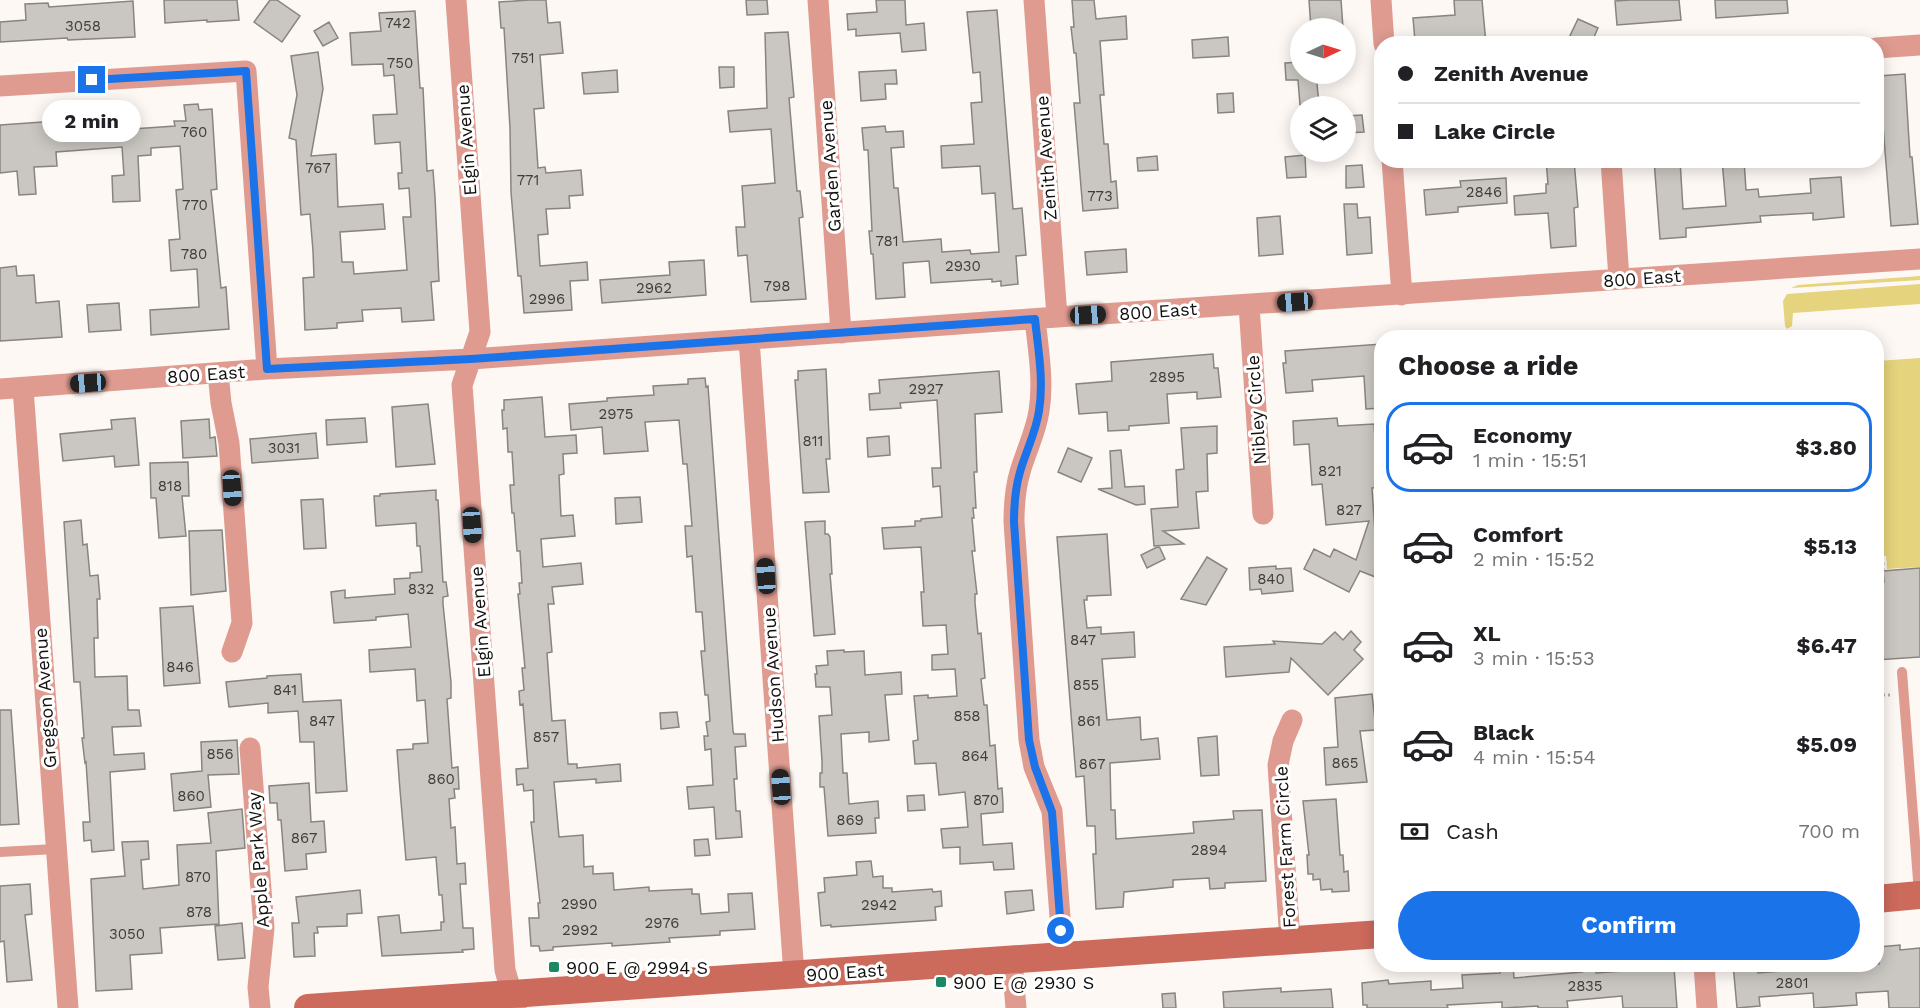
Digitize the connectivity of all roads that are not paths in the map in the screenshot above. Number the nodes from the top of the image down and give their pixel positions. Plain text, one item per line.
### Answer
1 (456, 0) edge
2 (818, 0) edge
3 (1034, 0) edge
4 (1381, 0) edge
5 (1383, 36) edge
6 (1920, 45) edge
7 (1884, 47) edge
8 (0, 86) edge
9 (1393, 168) edge
10 (1612, 168) edge
11 (1920, 259) edge
12 (1619, 279) junction
13 (1402, 295) junction
14 (1249, 305) junction
15 (1058, 317) junction
16 (1035, 319) junction
17 (841, 333) junction
18 (749, 339) junction
19 (471, 359) junction
20 (267, 369) junction
21 (218, 373) junction
22 (23, 387) junction
23 (0, 389) edge
24 (1263, 514) dead end
25 (232, 652) dead end
26 (1902, 672) dead end
27 (1292, 720) dead end
28 (250, 748) dead end
29 (56, 849) junction
30 (0, 852) edge
31 (1919, 896) edge
32 (1884, 898) edge
33 (1374, 935) edge
34 (1290, 941) junction
35 (1063, 957) junction
36 (1012, 961) junction
37 (1705, 972) edge
38 (794, 975) junction
39 (514, 1001) edge
40 (324, 1007) edge
41 (68, 1008) edge
42 (260, 1008) edge
43 (1016, 1008) edge
44 (1707, 1008) edge

1 - 19 street, Elgin Avenue
2 - 17 street, Garden Avenue
3 - 15 street, Zenith Avenue
4 - 5 street
6 - 7 street
8 - 20 street
9 - 13 street
10 - 12 street
11 - 12 street, 800 East
12 - 13 street, 800 East
13 - 14 street, 800 East
14 - 15 street, 800 East
14 - 24 street, Nibley Circle
15 - 16 street, 800 East
16 - 17 street, 800 East
16 - 35 street
17 - 18 street, 800 East
18 - 19 street, 800 East
18 - 38 street, Hudson Avenue
19 - 20 street, 800 East
19 - 39 street, Elgin Avenue
20 - 21 street, 800 East
21 - 22 street, 800 East
21 - 25 street
22 - 23 street, 800 East
22 - 29 street, Gregson Avenue
26 - 31 lane
27 - 34 street, Forest Farm Circle
28 - 42 street, Apple Park Way
29 - 30 lane
29 - 41 street, Gregson Avenue
31 - 32 street
33 - 34 street, 900 East
34 - 35 street, 900 East
35 - 36 street, 900 East
36 - 38 street, 900 East
36 - 43 street
37 - 44 street
38 - 39 street, 900 East
39 - 40 street, 900 East

